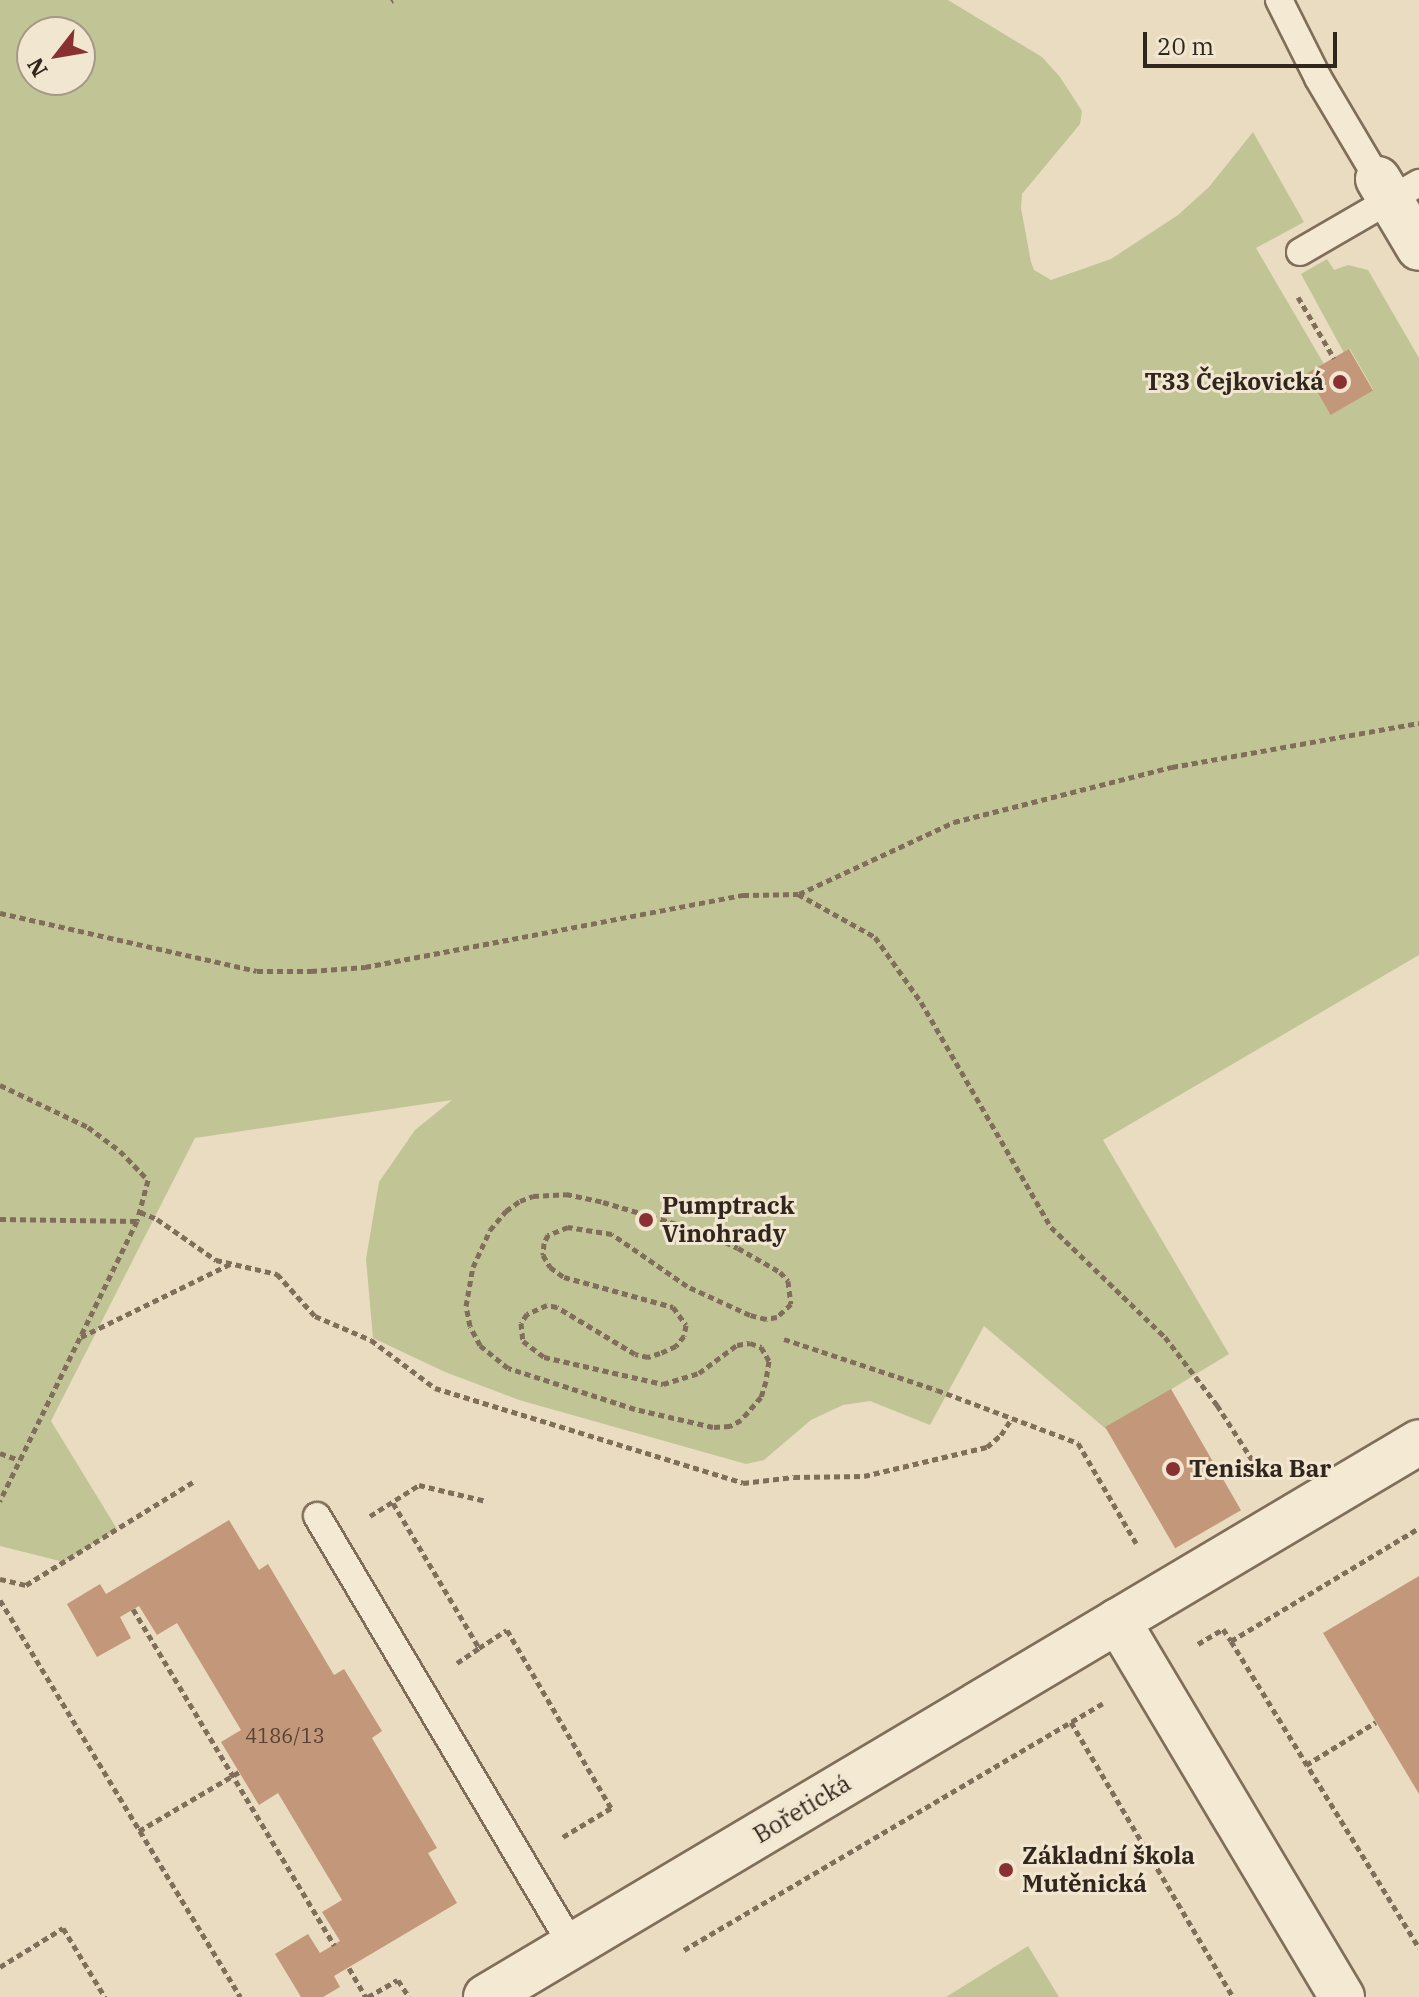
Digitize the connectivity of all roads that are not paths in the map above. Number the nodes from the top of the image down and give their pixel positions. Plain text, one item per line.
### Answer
1 (1279, 0) edge
2 (1396, 187) edge
3 (1419, 248) edge
4 (1300, 252) dead end
5 (1419, 1442) edge
6 (317, 1516) dead end
7 (1118, 1621) junction
8 (572, 1945) junction
9 (486, 1997) edge
10 (1342, 1997) edge

1 - 2 lane
2 - 3 street
2 - 4 lane
5 - 7 street, Bořetická
6 - 8 lane
7 - 8 street, Bořetická
7 - 10 street
8 - 9 street, Bořetická

